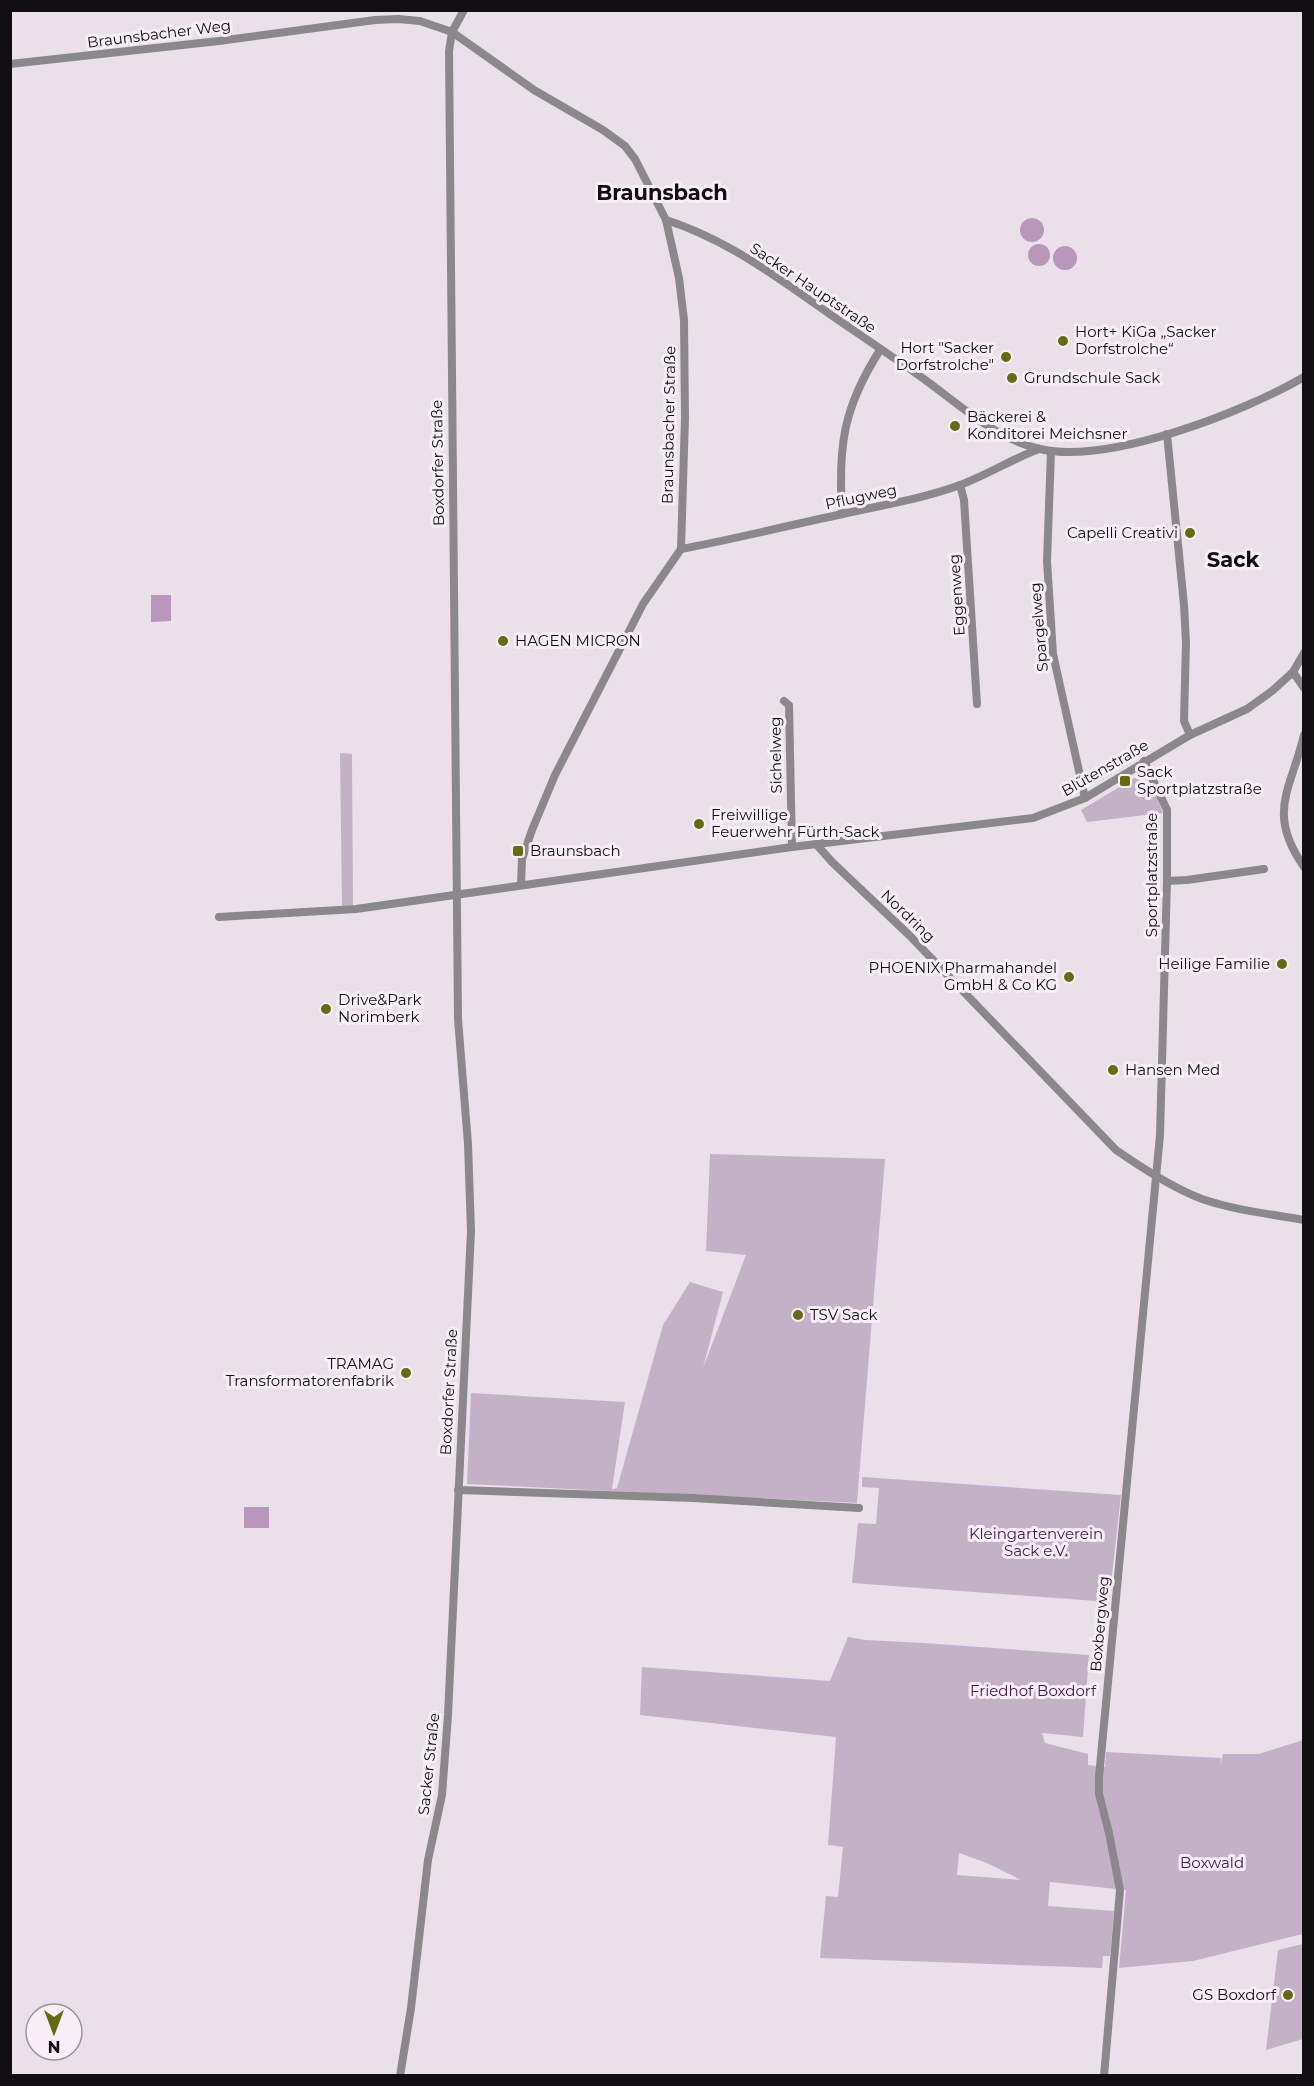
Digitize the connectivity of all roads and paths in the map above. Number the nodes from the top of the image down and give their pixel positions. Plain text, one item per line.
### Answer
1 (464, 10) edge
2 (452, 32) junction
3 (10, 64) edge
4 (666, 220) junction
5 (880, 350) junction
6 (1304, 377) edge
7 (1167, 434) junction
8 (1039, 449) junction
9 (1051, 451) junction
10 (960, 485) junction
11 (842, 514) junction
12 (681, 549) junction
13 (1304, 653) edge
14 (1293, 672) junction
15 (1304, 688) edge
16 (784, 701) dead end
17 (977, 704) dead end
18 (1190, 735) junction
19 (1304, 735) edge
20 (1144, 761) junction
21 (1085, 798) junction
22 (816, 844) junction
23 (792, 847) junction
24 (1304, 867) edge
25 (1264, 868) dead end
26 (1167, 881) junction
27 (521, 885) junction
28 (457, 895) junction
29 (219, 917) dead end
30 (1156, 1174) junction
31 (1304, 1220) edge
32 (458, 1490) junction
33 (859, 1508) dead end
34 (400, 2076) edge
35 (1104, 2076) edge

1 - 2 street
2 - 3 street, Braunsbacher Weg
2 - 4 street, Braunsbacher Straße
2 - 28 street, Boxdorfer Straße
4 - 5 street, Sacker Hauptstraße
4 - 12 street, Braunsbacher Straße
5 - 8 street, Sacker Hauptstraße
5 - 11 street
6 - 7 street, Sacker Hauptstraße
7 - 9 street, Sacker Hauptstraße
7 - 18 street
8 - 9 street, Sacker Hauptstraße
8 - 10 street, Pflugweg
9 - 21 street, Spargelweg
10 - 11 street, Pflugweg
10 - 17 street, Eggenweg
11 - 12 street, Pflugweg
12 - 27 street
13 - 14 street, Blütenstraße
14 - 15 street
14 - 18 street, Blütenstraße
16 - 23 street, Sichelweg
18 - 20 street, Blütenstraße
19 - 24 street
20 - 21 street, Blütenstraße
20 - 26 street, Sportplatzstraße
21 - 22 street, Blütenstraße
22 - 23 street
22 - 30 street, Nordring
23 - 27 street
25 - 26 street
26 - 30 street, Sportplatzstraße
27 - 28 street
28 - 29 street
28 - 32 street, Boxdorfer Straße
30 - 31 street, Nordring
30 - 35 street, Boxbergweg
32 - 33 street
32 - 34 street, Sacker Straße

